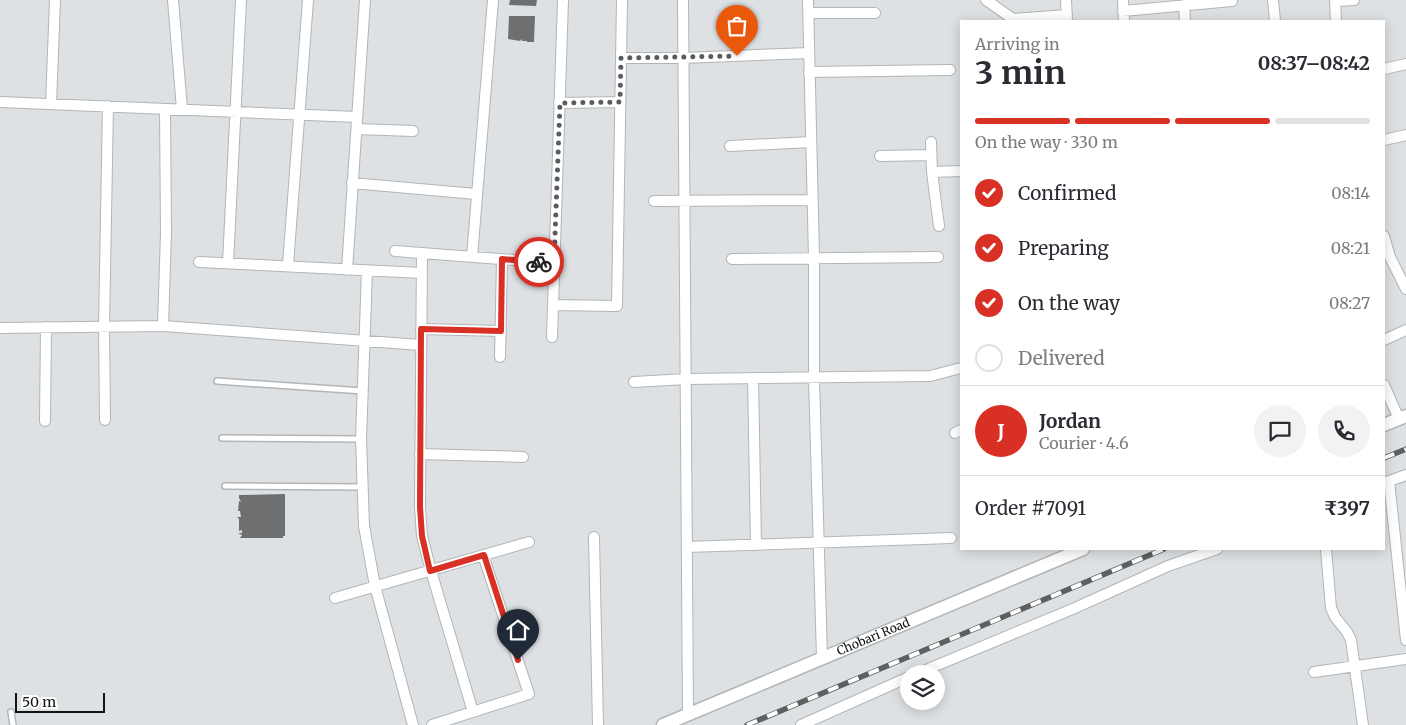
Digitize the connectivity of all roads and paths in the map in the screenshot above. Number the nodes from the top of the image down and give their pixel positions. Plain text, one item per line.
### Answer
1 (55, 0) edge
2 (173, 0) edge
3 (242, 0) edge
4 (308, 0) edge
5 (365, 0) edge
6 (493, 0) edge
7 (564, 0) edge
8 (622, 0) edge
9 (683, 0) edge
10 (808, 0) edge
11 (986, 0) edge
12 (1066, 0) edge
13 (1273, 0) edge
14 (1354, 0) edge
15 (1232, 1) edge
16 (1335, 1) edge
17 (1184, 5) junction
18 (1123, 11) edge
19 (808, 13) junction
20 (875, 13) dead end
21 (1067, 18) edge
22 (1013, 20) edge
23 (1185, 20) edge
24 (1275, 20) edge
25 (1336, 20) edge
26 (809, 53) junction
27 (621, 58) junction
28 (683, 58) junction
29 (1406, 64) edge
30 (950, 70) dead end
31 (1385, 70) edge
32 (810, 72) junction
33 (0, 102) edge
34 (620, 102) junction
35 (560, 103) junction
36 (51, 104) junction
37 (108, 106) junction
38 (164, 108) junction
39 (182, 109) junction
40 (236, 112) junction
41 (299, 114) junction
42 (357, 117) junction
43 (356, 129) junction
44 (413, 131) dead end
45 (1406, 135) edge
46 (1385, 140) edge
47 (811, 142) junction
48 (931, 142) dead end
49 (730, 146) dead end
50 (931, 155) junction
51 (880, 156) dead end
52 (960, 171) edge
53 (932, 172) junction
54 (352, 183) junction
55 (476, 194) junction
56 (812, 200) junction
57 (654, 201) dead end
58 (685, 201) junction
59 (939, 226) dead end
60 (1385, 240) edge
61 (395, 251) dead end
62 (422, 253) junction
63 (472, 257) junction
64 (938, 257) dead end
65 (814, 258) junction
66 (502, 259) junction
67 (732, 259) dead end
68 (199, 262) dead end
69 (228, 263) junction
70 (554, 263) junction
71 (288, 265) junction
72 (347, 270) junction
73 (367, 271) junction
74 (422, 273) junction
75 (1406, 289) edge
76 (553, 305) junction
77 (163, 326) junction
78 (104, 327) junction
79 (0, 328) edge
80 (46, 328) junction
81 (421, 329) junction
82 (1406, 330) edge
83 (501, 331) junction
84 (552, 337) dead end
85 (1385, 340) edge
86 (366, 341) junction
87 (421, 345) junction
88 (500, 356) dead end
89 (960, 368) edge
90 (753, 378) junction
91 (814, 378) junction
92 (686, 379) junction
93 (217, 382) dead end
94 (634, 382) dead end
95 (1385, 387) edge
96 (363, 391) junction
97 (1402, 417) edge
98 (105, 420) dead end
99 (45, 421) dead end
100 (1385, 425) edge
101 (222, 438) dead end
102 (361, 439) junction
103 (420, 454) junction
104 (523, 457) dead end
105 (1406, 475) edge
106 (1386, 482) edge
107 (224, 486) dead end
108 (362, 487) junction
109 (1388, 506) edge
110 (594, 537) dead end
111 (951, 538) dead end
112 (529, 542) dead end
113 (819, 543) junction
114 (756, 545) junction
115 (687, 547) junction
116 (1081, 550) edge
117 (1214, 550) edge
118 (1326, 550) edge
119 (484, 555) junction
120 (430, 571) junction
121 (1403, 577) edge
122 (375, 586) junction
123 (336, 598) dead end
124 (1406, 640) edge
125 (822, 658) junction
126 (1406, 659) edge
127 (938, 665) edge
128 (1354, 666) junction
129 (1314, 672) dead end
130 (900, 681) edge
131 (11, 712) dead end
132 (473, 712) junction
133 (688, 714) junction
134 (13, 725) edge
135 (413, 725) edge
136 (432, 725) edge
137 (598, 725) edge
138 (663, 725) edge
139 (802, 725) edge
140 (1363, 725) edge

1 - 36 street
2 - 39 street
3 - 40 street
4 - 41 street
5 - 42 street
6 - 55 street
7 - 35 street
8 - 27 street
9 - 28 street
10 - 19 street
11 - 22 street
12 - 21 street
13 - 24 street
14 - 16 street
15 - 17 street
16 - 25 street
17 - 18 street
17 - 23 street
19 - 20 street
19 - 26 street
21 - 22 street
26 - 28 street
26 - 32 street
27 - 28 street
27 - 34 street
28 - 58 street
29 - 31 street
30 - 32 street
32 - 47 street
33 - 36 street
34 - 35 street
34 - 76 street
35 - 70 street
36 - 37 street
37 - 38 street
37 - 78 street
38 - 39 street
38 - 77 street
39 - 40 street
40 - 41 street
40 - 69 street
41 - 42 street
41 - 71 street
42 - 43 street
43 - 44 street
43 - 54 street
45 - 46 street
47 - 49 street
47 - 56 street
48 - 50 street
50 - 51 street
50 - 53 street
52 - 53 street
53 - 59 street
54 - 55 street
54 - 72 street
55 - 63 street
56 - 58 street
56 - 65 street
57 - 58 street
58 - 92 street
60 - 75 street
61 - 62 street
62 - 63 street
62 - 74 street
63 - 66 street
64 - 65 street
65 - 67 street
65 - 91 street
66 - 70 street
66 - 83 street
68 - 69 street
69 - 71 street
70 - 76 street
71 - 72 street
72 - 73 street
73 - 74 street
73 - 86 street
74 - 81 street
76 - 84 street
77 - 78 street
77 - 86 street
78 - 80 street
78 - 98 street
79 - 80 street
80 - 99 street
81 - 83 street
81 - 87 street
82 - 85 street
83 - 88 street
86 - 87 street
86 - 96 street
87 - 103 street
89 - 91 street
90 - 91 street
90 - 92 street
90 - 114 street
91 - 113 street
92 - 94 street
92 - 115 street
93 - 96 lane
95 - 97 street
96 - 102 street
97 - 100 street
101 - 102 lane
102 - 108 street
103 - 104 street
103 - 120 street
105 - 106 street
106 - 109 street
107 - 108 lane
108 - 122 street
109 - 121 street
110 - 137 street
111 - 113 street
112 - 119 street
113 - 114 street
113 - 125 street
114 - 115 street
115 - 133 street
116 - 125 street, Chobari Road
117 - 127 street
118 - 128 street
119 - 120 street
119 - 132 street
120 - 122 street
120 - 132 street
121 - 124 street
122 - 123 street
122 - 135 street
125 - 133 street, Chobari Road
126 - 128 street
128 - 129 street
128 - 140 street
130 - 139 street
131 - 134 lane
132 - 136 street
133 - 138 street, Chobari Road

